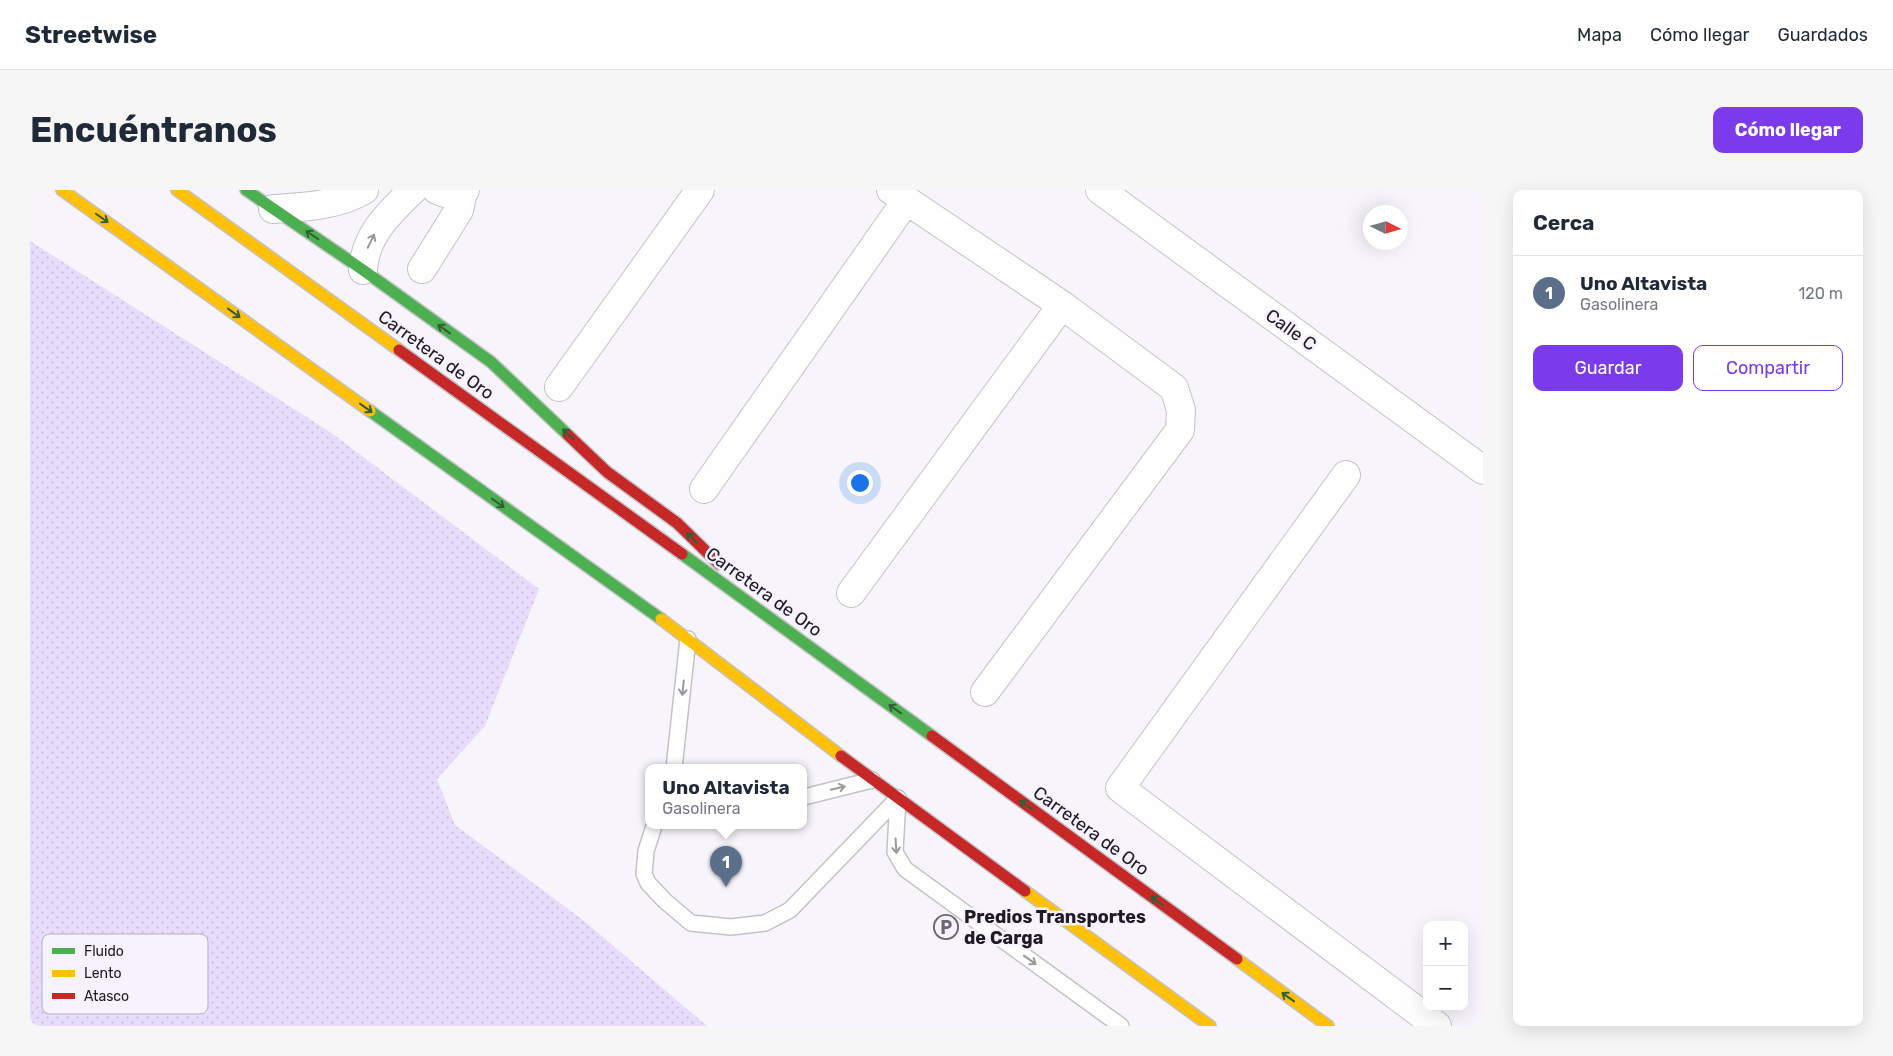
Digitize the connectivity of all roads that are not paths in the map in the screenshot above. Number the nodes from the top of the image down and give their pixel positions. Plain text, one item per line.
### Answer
1 (62, 190) edge
2 (177, 190) edge
3 (246, 190) edge
4 (364, 190) edge
5 (413, 190) edge
6 (436, 190) edge
7 (464, 190) edge
8 (700, 190) edge
9 (1100, 190) edge
10 (899, 195) edge
11 (272, 209) junction
12 (422, 269) dead end
13 (363, 270) junction
14 (1062, 305) junction
15 (559, 387) dead end
16 (1483, 470) edge
17 (1346, 475) dead end
18 (704, 489) dead end
19 (851, 592) dead end
20 (776, 622) junction
21 (688, 639) junction
22 (985, 692) dead end
23 (676, 764) edge
24 (872, 780) junction
25 (807, 796) edge
26 (898, 798) junction
27 (653, 829) edge
28 (1121, 1026) edge
29 (1210, 1026) edge
30 (1328, 1026) edge
31 (1436, 1026) edge

1 -> 21 highway
2 - 20 highway, Carretera de Oro
3 - 11 highway
4 - 11 street
13 -> 5 street
6 - 7 street
7 - 12 street
8 - 15 street
9 - 16 street, Calle C
10 - 14 street
10 - 18 street
13 -> 11 highway
20 -> 13 highway
14 - 19 street
14 - 22 street
17 - 31 street
30 -> 20 highway, Carretera de Oro
21 -> 23 lane
21 - 24 highway
25 -> 24 lane
24 - 26 highway
26 - 27 lane
26 -> 28 lane
26 - 29 highway

